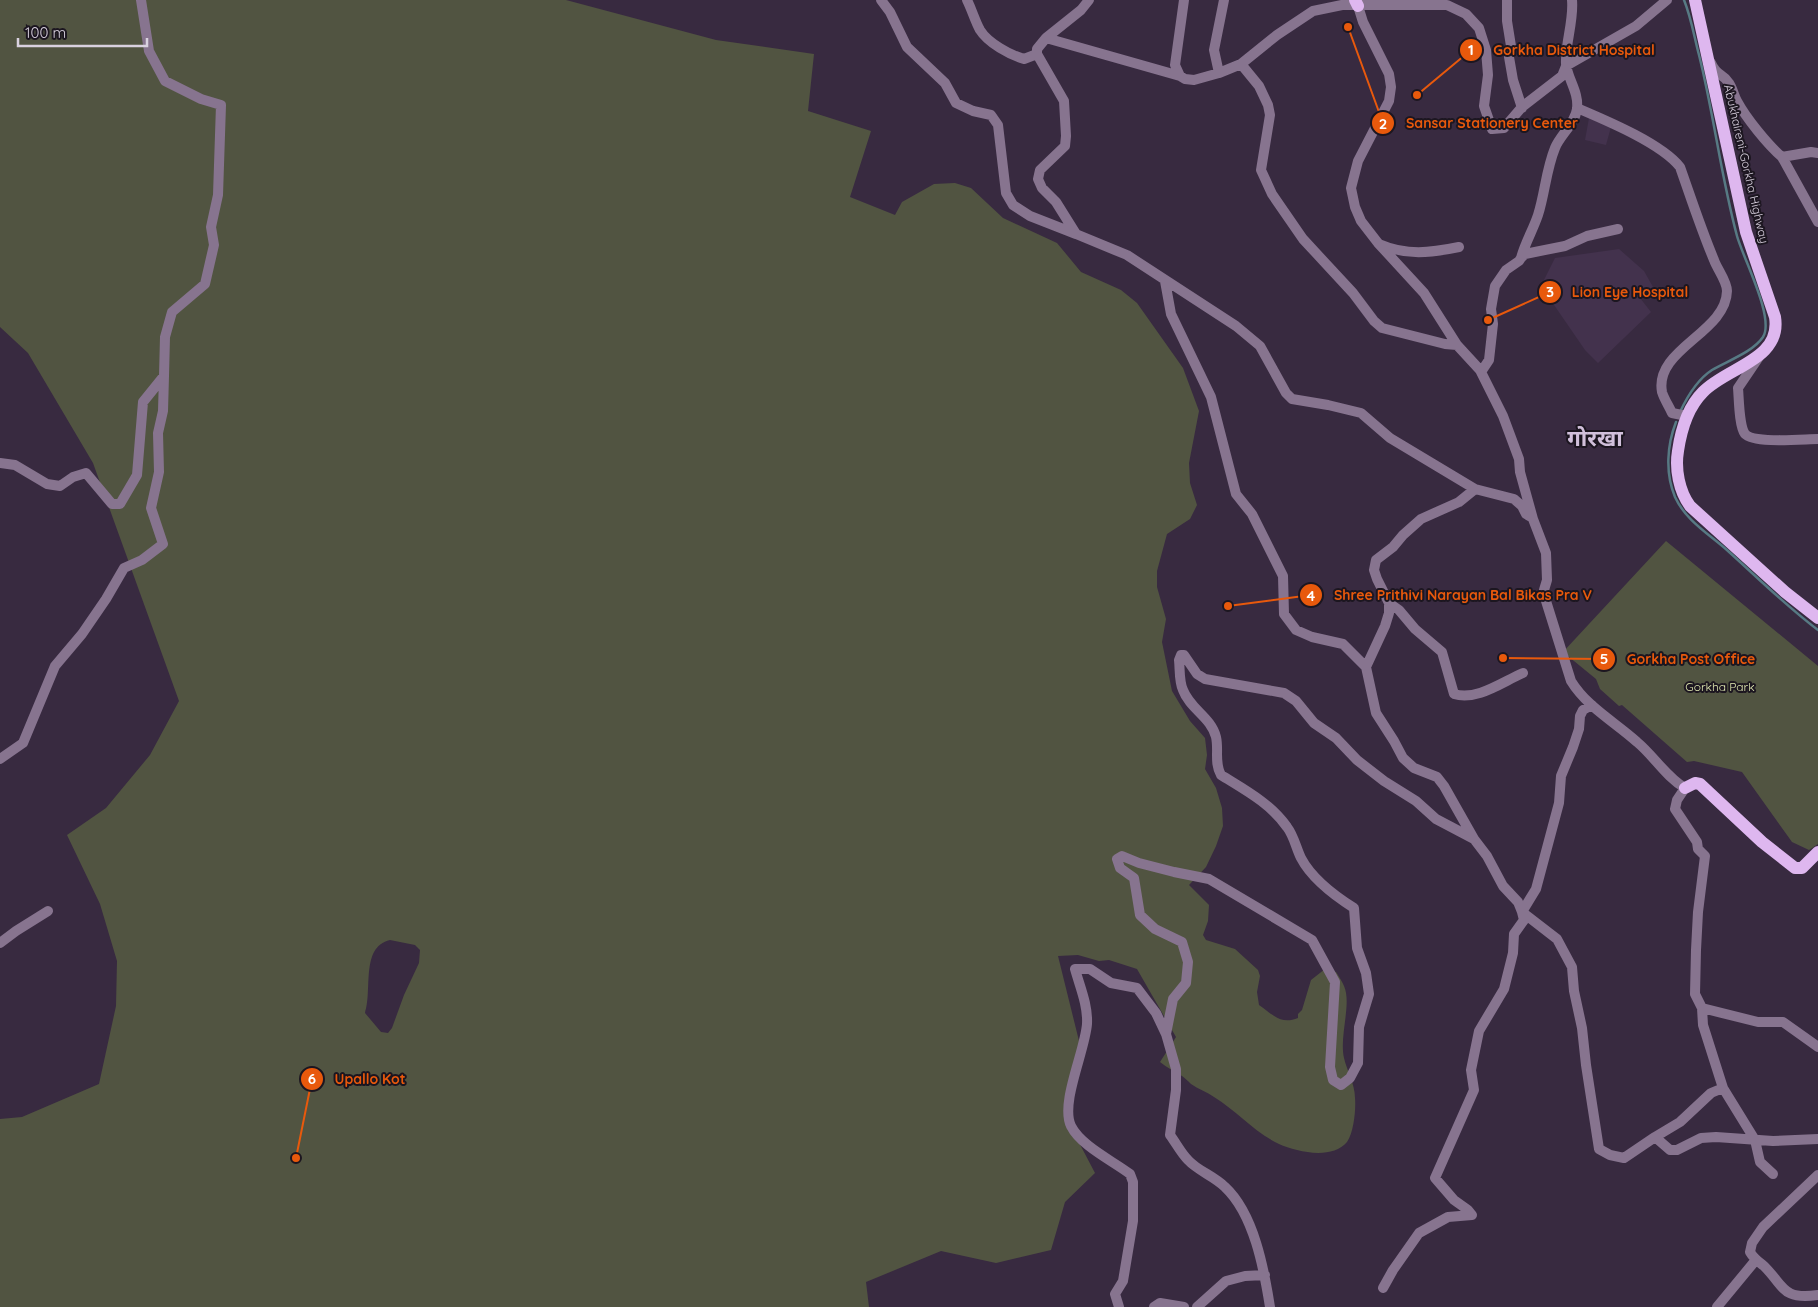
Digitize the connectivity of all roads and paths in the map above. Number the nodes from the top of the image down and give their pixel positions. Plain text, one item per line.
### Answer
1 (141, 0) edge
2 (881, 0) edge
3 (967, 0) edge
4 (1089, 0) edge
5 (1184, 0) edge
6 (1224, 0) edge
7 (1507, 0) edge
8 (1572, 0) edge
9 (1667, 0) edge
10 (1695, 0) edge
11 (1356, 3) edge
12 (1046, 38) junction
13 (1037, 54) junction
14 (1707, 54) junction
15 (1242, 64) junction
16 (1566, 66) junction
17 (1219, 73) junction
18 (1180, 76) junction
19 (1522, 108) junction
20 (1577, 108) junction
21 (1818, 153) edge
22 (1782, 157) junction
23 (1818, 222) edge
24 (1618, 229) dead end
25 (1076, 234) junction
26 (1378, 243) junction
27 (1459, 247) dead end
28 (1521, 258) junction
29 (1165, 281) junction
30 (1457, 345) junction
31 (1761, 353) junction
32 (1481, 372) junction
33 (164, 376) junction
34 (1687, 416) junction
35 (1818, 439) edge
36 (0, 463) edge
37 (1474, 489) junction
38 (1533, 519) junction
39 (1389, 603) junction
40 (1818, 618) edge
41 (1366, 667) junction
42 (1523, 673) dead end
43 (1592, 705) junction
44 (0, 759) edge
45 (1685, 788) junction
46 (1474, 839) junction
47 (1818, 852) edge
48 (48, 912) dead end
49 (1522, 912) junction
50 (0, 943) edge
51 (1702, 1008) junction
52 (1166, 1034) junction
53 (1818, 1047) edge
54 (1723, 1088) junction
55 (1655, 1137) junction
56 (1818, 1139) edge
57 (1755, 1140) junction
58 (1773, 1174) dead end
59 (1818, 1175) edge
60 (1755, 1261) junction
61 (1264, 1275) junction
62 (1383, 1288) dead end
63 (1818, 1295) edge
64 (1119, 1307) edge
65 (1154, 1307) edge
66 (1184, 1307) edge
67 (1197, 1307) edge
68 (1270, 1307) edge
69 (1717, 1307) edge

1 - 33 street
2 - 25 street
3 - 13 street
4 - 12 street
5 - 18 street
6 - 17 street
7 - 19 street
8 - 16 street
9 - 16 street
10 - 14 main road, Abukhaireni-Gorkha Highway
11 - 15 street
11 - 19 street
11 - 26 street
12 - 13 street
12 - 18 street
13 - 25 street
14 - 22 street
14 - 31 main road, Abukhaireni-Gorkha Highway
15 - 17 street
15 - 30 street
16 - 19 street
16 - 20 street
17 - 18 street
20 - 28 street
20 - 34 street
21 - 22 street
22 - 23 street
24 - 28 street
25 - 29 street
26 - 27 street
26 - 30 street
28 - 32 street
29 - 37 street
29 - 41 street
30 - 32 street
31 - 34 main road, Abukhaireni-Gorkha Highway
31 - 35 street
32 - 38 street
33 - 36 street
33 - 44 street
34 - 40 main road, Abukhaireni-Gorkha Highway
37 - 38 street
37 - 39 street
38 - 43 street
39 - 41 street
39 - 42 street
41 - 46 street
43 - 45 street
43 - 49 street
45 - 47 main road
45 - 51 street
46 - 49 street
46 - 52 street
48 - 50 street
49 - 55 street
49 - 62 street
51 - 53 street
51 - 54 street
52 - 61 street
52 - 64 street
54 - 55 street
54 - 57 street
55 - 57 street
56 - 57 street
57 - 58 street
59 - 60 street
60 - 63 street
60 - 69 street
61 - 67 street
61 - 68 street
65 - 66 street

